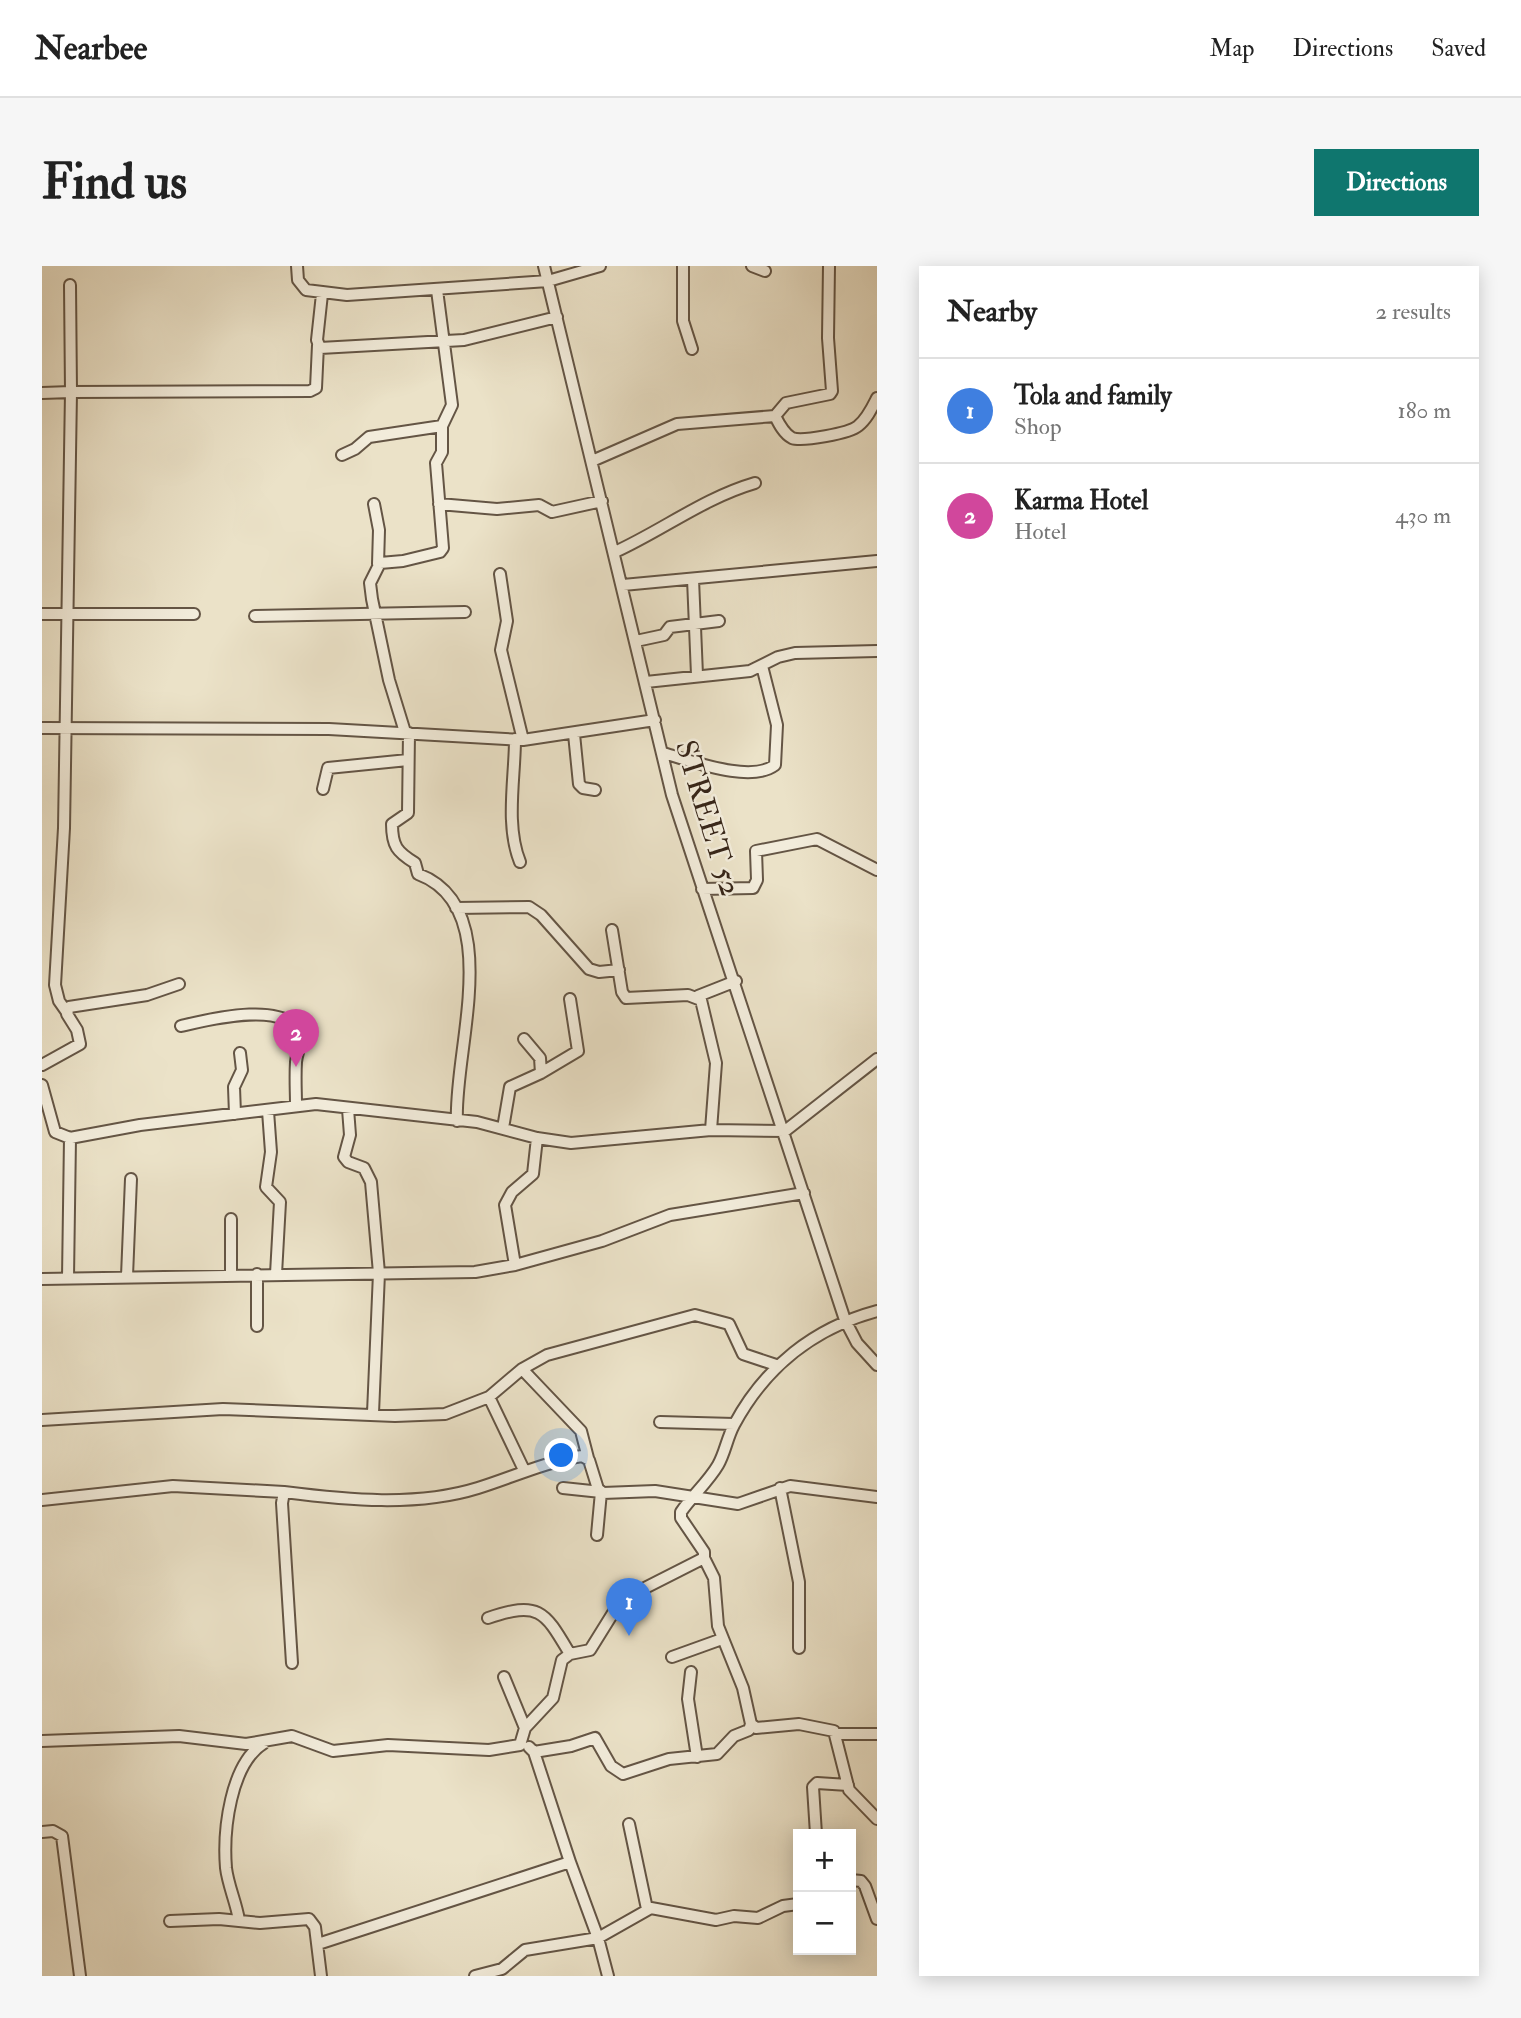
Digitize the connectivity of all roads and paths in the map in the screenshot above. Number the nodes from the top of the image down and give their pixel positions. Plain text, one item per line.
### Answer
1 (297, 266) edge
2 (544, 266) edge
3 (600, 266) edge
4 (683, 266) edge
5 (752, 266) edge
6 (829, 266) edge
7 (765, 271) dead end
8 (548, 281) junction
9 (70, 285) dead end
10 (438, 290) junction
11 (322, 294) junction
12 (557, 317) junction
13 (442, 342) junction
14 (318, 345) junction
15 (692, 349) dead end
16 (71, 392) junction
17 (42, 393) edge
18 (877, 398) edge
19 (775, 416) junction
20 (442, 426) junction
21 (342, 455) dead end
22 (592, 461) junction
23 (755, 483) dead end
24 (602, 501) junction
25 (374, 504) dead end
26 (439, 504) junction
27 (615, 552) junction
28 (877, 561) edge
29 (378, 564) junction
30 (500, 574) dead end
31 (693, 579) junction
32 (623, 585) junction
33 (465, 612) dead end
34 (42, 614) edge
35 (194, 614) dead end
36 (376, 614) junction
37 (255, 615) dead end
38 (67, 616) junction
39 (719, 621) dead end
40 (696, 623) junction
41 (636, 641) junction
42 (877, 651) edge
43 (762, 666) junction
44 (697, 676) junction
45 (646, 682) junction
46 (654, 720) junction
47 (42, 727) edge
48 (64, 728) junction
49 (407, 733) junction
50 (574, 734) junction
51 (519, 740) junction
52 (663, 753) junction
53 (408, 760) junction
54 (323, 789) dead end
55 (596, 790) dead end
56 (520, 862) dead end
57 (877, 870) edge
58 (702, 889) junction
59 (456, 908) junction
60 (612, 930) dead end
61 (619, 970) junction
62 (736, 981) junction
63 (179, 984) dead end
64 (698, 996) junction
65 (570, 999) dead end
66 (66, 1011) junction
67 (181, 1027) dead end
68 (524, 1039) dead end
69 (240, 1053) dead end
70 (877, 1059) edge
71 (42, 1065) edge
72 (541, 1073) junction
73 (42, 1085) edge
74 (296, 1106) junction
75 (348, 1109) junction
76 (268, 1111) junction
77 (235, 1114) junction
78 (457, 1121) junction
79 (503, 1128) junction
80 (711, 1130) junction
81 (785, 1131) junction
82 (70, 1138) junction
83 (537, 1138) junction
84 (131, 1180) dead end
85 (804, 1193) junction
86 (231, 1219) dead end
87 (515, 1265) junction
88 (379, 1273) junction
89 (231, 1274) junction
90 (257, 1274) junction
91 (276, 1274) junction
92 (127, 1276) junction
93 (68, 1278) junction
94 (42, 1279) edge
95 (877, 1311) edge
96 (845, 1320) junction
97 (257, 1326) dead end
98 (877, 1365) edge
99 (776, 1366) junction
100 (522, 1369) junction
101 (489, 1397) junction
102 (373, 1412) junction
103 (42, 1420) edge
104 (660, 1422) dead end
105 (734, 1424) junction
106 (587, 1458) junction
107 (524, 1471) junction
108 (563, 1488) dead end
109 (780, 1488) junction
110 (284, 1492) junction
111 (600, 1492) junction
112 (691, 1497) junction
113 (877, 1497) edge
114 (42, 1500) edge
115 (597, 1535) dead end
116 (704, 1558) junction
117 (488, 1618) dead end
118 (722, 1639) junction
119 (800, 1648) dead end
120 (570, 1654) junction
121 (672, 1657) dead end
122 (292, 1663) dead end
123 (691, 1672) dead end
124 (504, 1677) dead end
125 (751, 1724) junction
126 (525, 1728) junction
127 (836, 1734) junction
128 (877, 1734) edge
129 (42, 1741) edge
130 (265, 1742) junction
131 (520, 1745) junction
132 (534, 1752) junction
133 (697, 1757) junction
134 (848, 1785) junction
135 (877, 1819) edge
136 (629, 1824) dead end
137 (816, 1829) edge
138 (42, 1832) edge
139 (570, 1862) junction
140 (856, 1881) edge
141 (793, 1905) edge
142 (647, 1909) junction
143 (877, 1919) edge
144 (239, 1920) junction
145 (170, 1921) dead end
146 (598, 1938) junction
147 (318, 1944) junction
148 (511, 1963) junction
149 (80, 1976) edge
150 (321, 1976) edge
151 (475, 1976) edge
152 (515, 1976) edge
153 (607, 1976) edge

1 - 11 street
2 - 8 street, STREET 52
3 - 8 street
4 - 15 street
5 - 7 street
6 - 19 street
8 - 10 street
8 - 12 street, STREET 52
9 - 16 street
10 - 11 street
10 - 13 street
11 - 14 street
12 - 13 street
12 - 22 street, STREET 52
13 - 14 street
13 - 20 street
14 - 16 street
16 - 17 street
16 - 38 street
18 - 19 street
19 - 22 street
20 - 21 street
20 - 26 street
22 - 24 street, STREET 52
23 - 27 street
24 - 26 street
24 - 27 street, STREET 52
25 - 29 street
26 - 29 street
27 - 32 street, STREET 52
28 - 31 street
29 - 36 street
30 - 51 street
31 - 32 street
31 - 40 street
32 - 41 street, STREET 52
33 - 36 street
34 - 38 street
35 - 38 street
36 - 37 street
36 - 49 street
38 - 48 street
39 - 40 street
40 - 41 street
40 - 44 street
41 - 45 street, STREET 52
42 - 43 street
43 - 44 street
43 - 52 street
44 - 45 street
45 - 46 street, STREET 52
46 - 50 street
46 - 52 street, STREET 52
47 - 48 street
48 - 49 street
48 - 66 street
49 - 51 street
49 - 53 street
50 - 51 street
50 - 55 street
51 - 56 street
52 - 58 street, STREET 52
53 - 54 street
53 - 59 street
57 - 58 street
58 - 62 street, STREET 52
59 - 61 street
59 - 78 street
60 - 61 street
61 - 64 street
62 - 64 street
62 - 81 street, STREET 52
63 - 66 street
64 - 80 street
65 - 72 street
66 - 71 street
67 - 74 street
68 - 72 street
69 - 77 street
70 - 81 street
72 - 79 street
73 - 82 street
74 - 75 street
74 - 76 street
75 - 78 street
75 - 88 street
76 - 77 street
76 - 91 street
77 - 82 street
78 - 79 street
79 - 83 street
80 - 81 street
80 - 83 street
81 - 85 street, STREET 52
82 - 93 street
83 - 87 street
84 - 92 street
85 - 87 street
85 - 96 street, STREET 52
86 - 89 street
87 - 88 street
88 - 91 street
88 - 102 street
89 - 90 street
89 - 92 street
90 - 91 street
90 - 97 street
92 - 93 street
93 - 94 street
95 - 96 street
96 - 98 street, STREET 52
96 - 99 street
99 - 100 street
99 - 105 street
100 - 101 street
100 - 106 street
101 - 102 street
101 - 107 street
102 - 103 street
104 - 105 street
105 - 112 street
106 - 107 street
106 - 111 street
107 - 110 street
108 - 111 street
109 - 112 street
109 - 113 street
109 - 119 street
110 - 114 street
110 - 122 street
111 - 112 street
111 - 115 street
112 - 116 street
116 - 118 street
116 - 120 street
117 - 120 street
118 - 121 street
118 - 125 street
120 - 126 street
123 - 133 street
124 - 126 street
125 - 127 street
125 - 133 street
126 - 131 street
127 - 128 street
127 - 134 street
129 - 130 street
130 - 131 street
130 - 144 street
131 - 132 street
132 - 133 street
132 - 139 street
134 - 135 street
134 - 137 street
136 - 142 street
138 - 149 street
139 - 146 street
139 - 147 street
140 - 143 street
141 - 142 street
142 - 146 street
144 - 145 street
144 - 147 street
146 - 148 street
146 - 153 street
147 - 150 street
148 - 151 street
148 - 152 street

